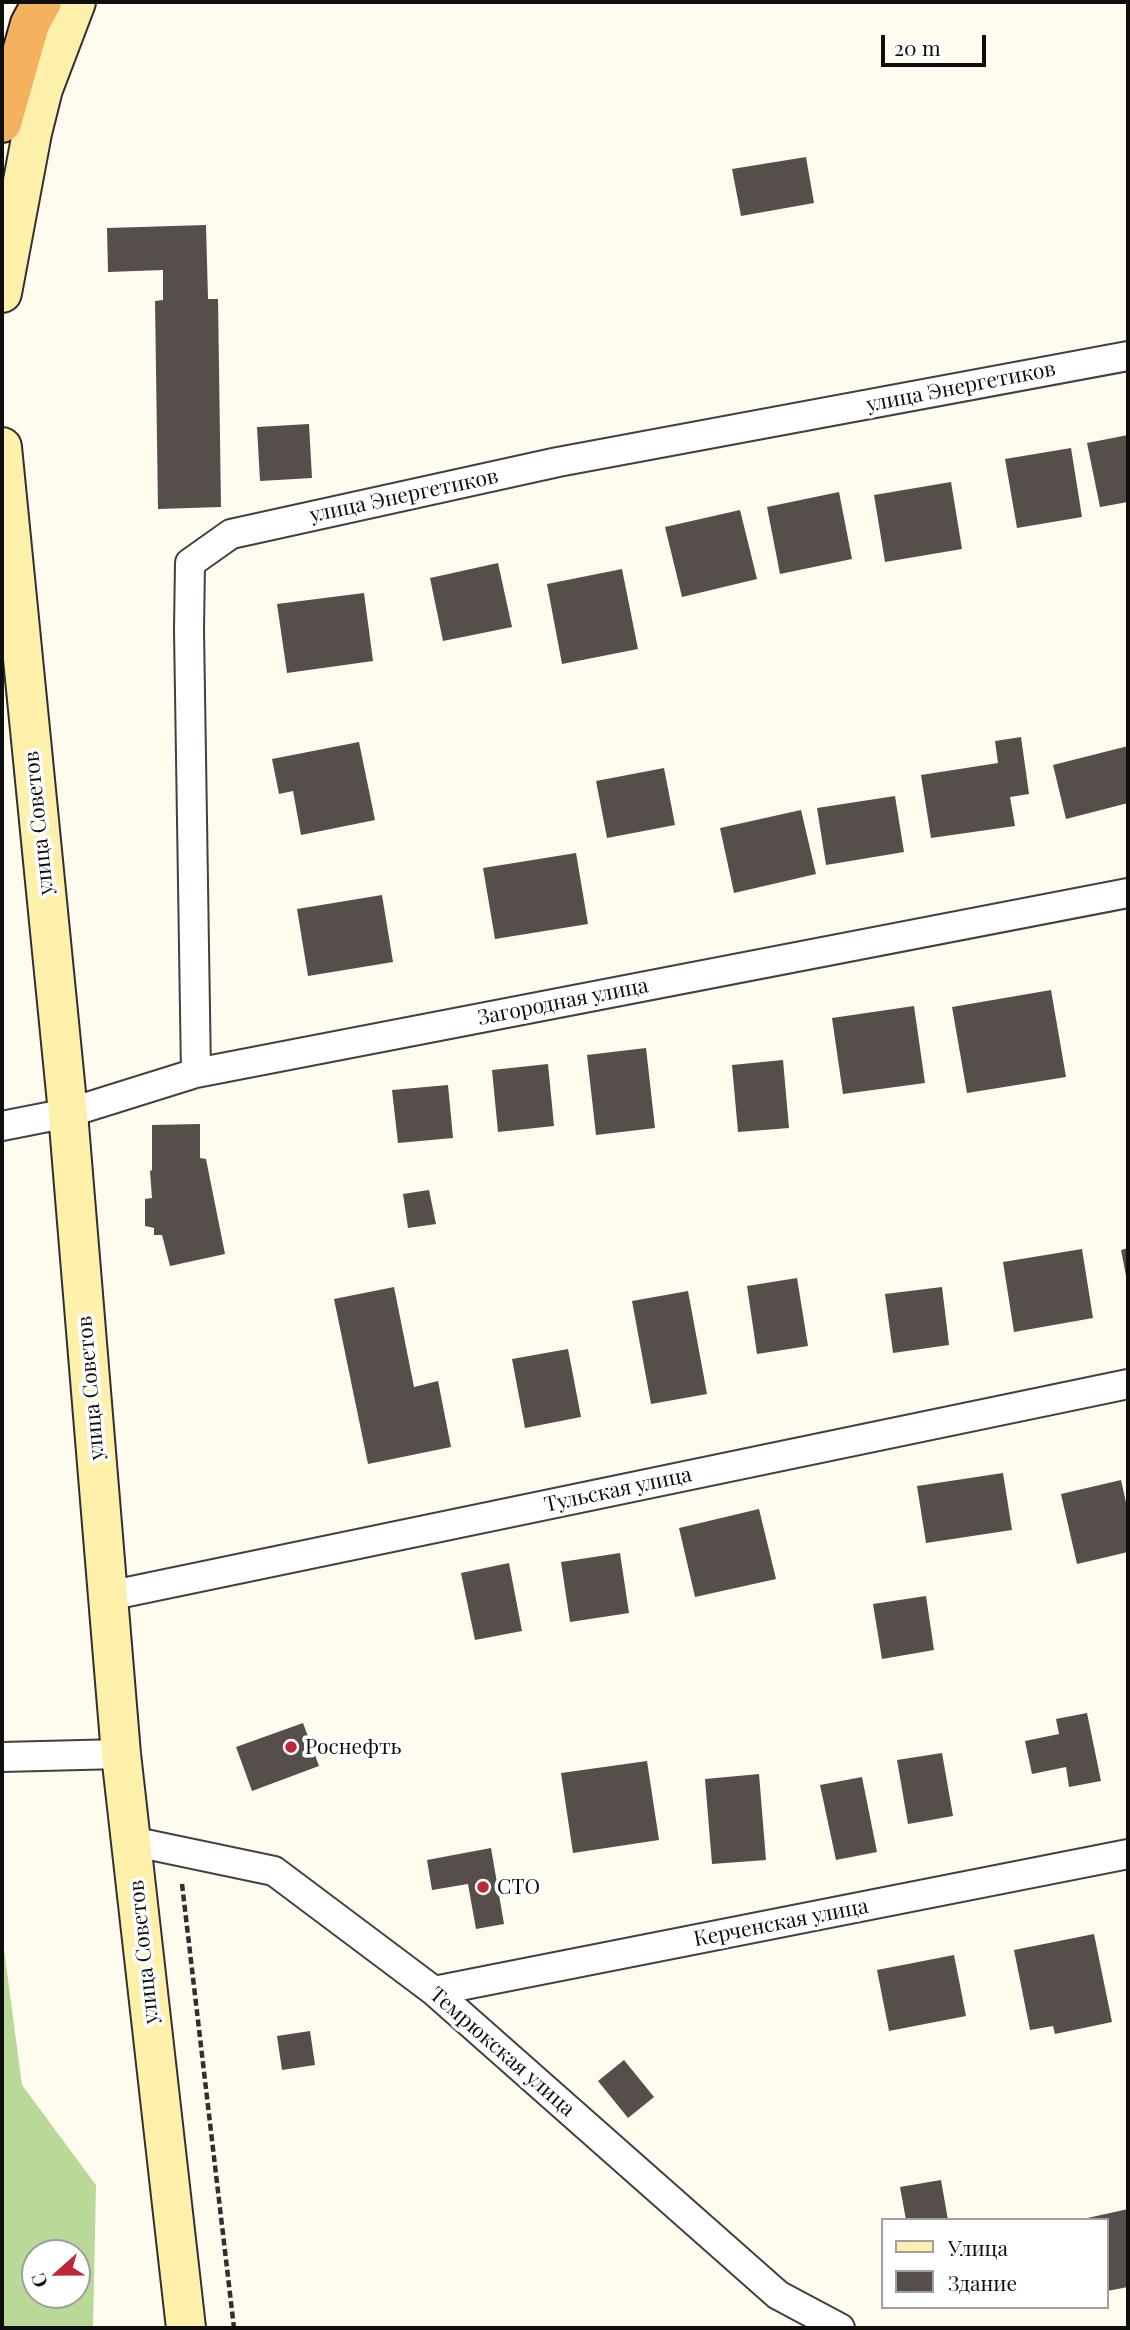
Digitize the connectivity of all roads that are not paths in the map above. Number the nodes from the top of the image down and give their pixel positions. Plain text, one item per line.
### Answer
1 (68, 2) edge
2 (2, 123) edge
3 (2, 293) edge
4 (1128, 356) edge
5 (2, 447) edge
6 (1128, 893) edge
7 (197, 1073) junction
8 (68, 1113) junction
9 (2, 1126) edge
10 (1128, 1384) edge
11 (108, 1596) junction
12 (121, 1754) junction
13 (2, 1757) edge
14 (131, 1841) junction
15 (1128, 1854) edge
16 (434, 1991) junction
17 (186, 2328) edge
18 (840, 2328) edge

1 - 2 highway
1 - 3 main road
4 - 7 street, улица Энергетиков
5 - 8 main road, улица Советов
6 - 7 street, Загородная улица
7 - 8 street, Загородная улица
8 - 9 street, Загородная улица
8 - 11 main road, улица Советов
10 - 11 street, Тульская улица
11 - 12 main road, улица Советов
12 - 13 street
12 - 14 main road, улица Советов
14 - 16 street, Темрюкская улица
14 - 17 main road, улица Советов
15 - 16 street, Керченская улица
16 - 18 street, Темрюкская улица

